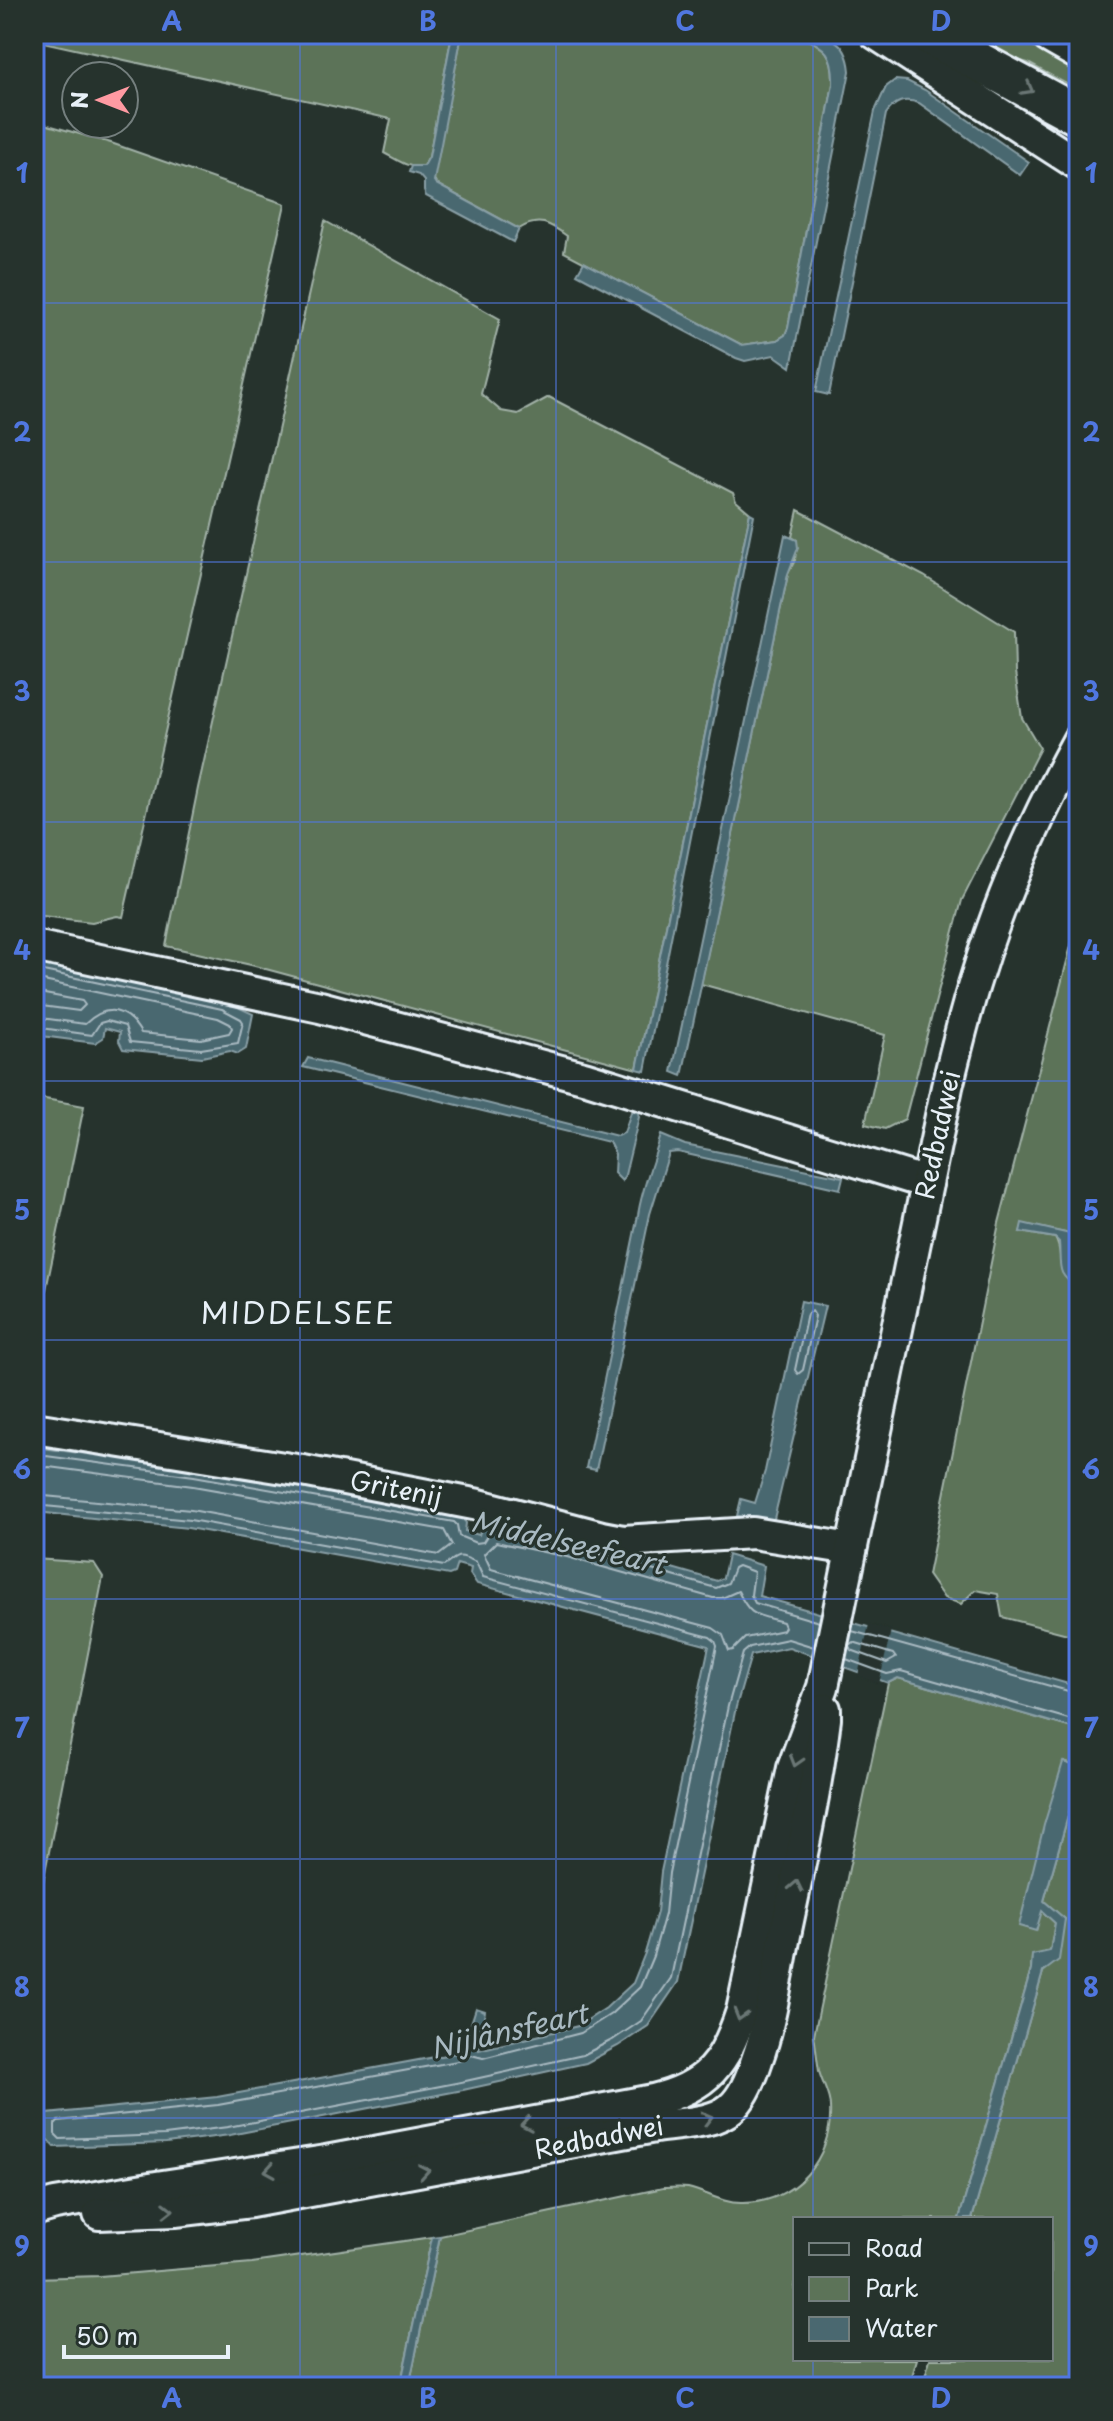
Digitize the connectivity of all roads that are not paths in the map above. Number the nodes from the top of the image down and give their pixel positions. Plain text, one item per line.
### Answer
1 (876, 34) edge
2 (927, 34) edge
3 (1051, 34) edge
4 (1079, 50) edge
5 (1079, 116) edge
6 (1079, 165) edge
7 (1079, 739) edge
8 (34, 946) edge
9 (927, 1183) junction
10 (34, 1428) edge
11 (851, 1549) junction
12 (823, 1687) junction
13 (34, 2211) edge

1 - 6 street
2 -> 5 main road
3 - 4 main road
7 - 9 street, Redbadwei
8 - 9 street
9 - 11 street, Redbadwei
10 - 11 street, Gritenij
11 - 12 street, Redbadwei
12 -> 13 street, Redbadwei
13 -> 12 street, Redbadwei

